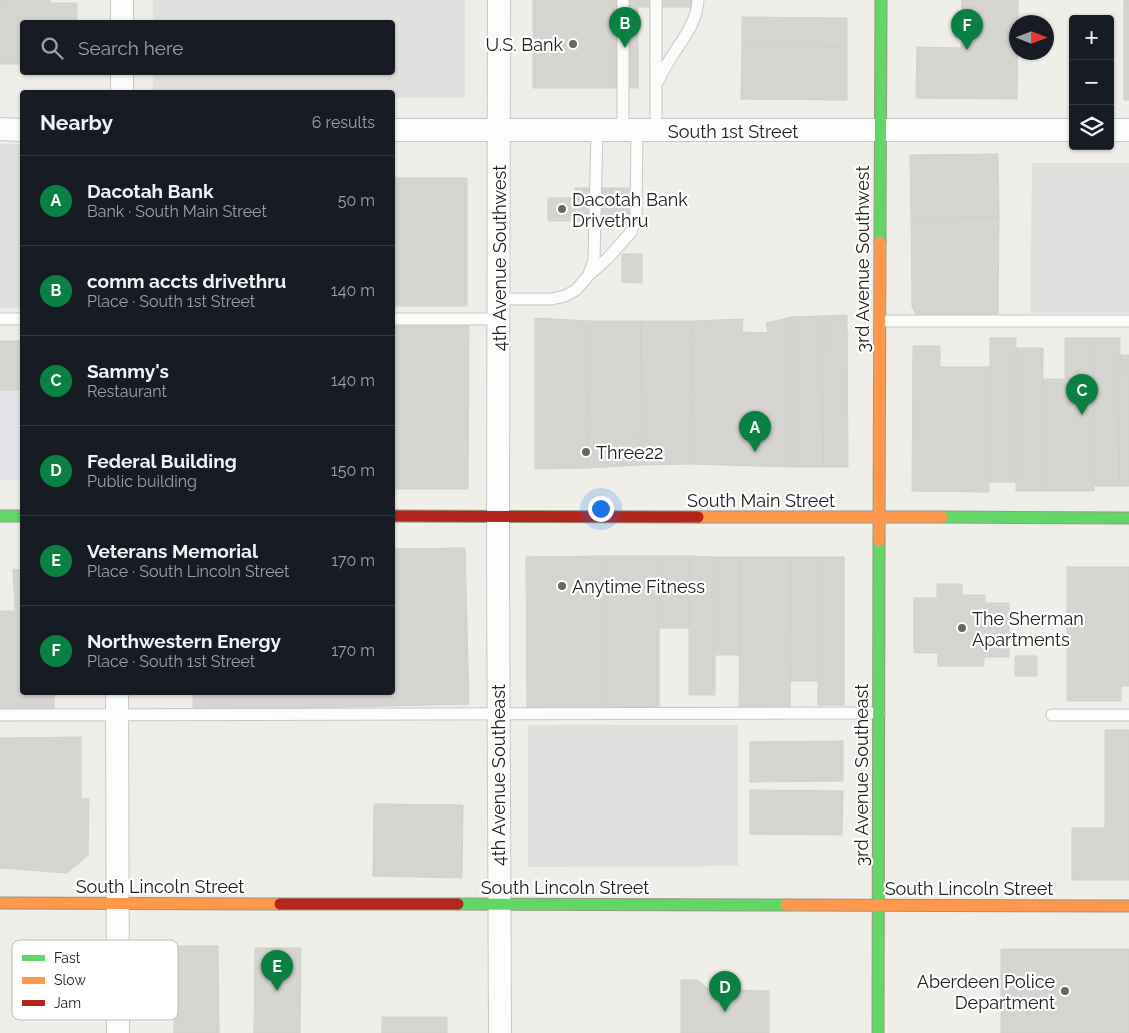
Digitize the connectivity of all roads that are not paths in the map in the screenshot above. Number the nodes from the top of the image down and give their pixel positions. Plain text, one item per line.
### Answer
1 (122, 0) edge
2 (499, 0) edge
3 (623, 0) edge
4 (656, 0) edge
5 (698, 0) edge
6 (881, 0) edge
7 (122, 20) edge
8 (122, 75) edge
9 (656, 89) junction
10 (122, 90) edge
11 (0, 130) edge
12 (20, 130) edge
13 (395, 130) edge
14 (499, 130) junction
15 (597, 130) junction
16 (639, 130) junction
17 (1069, 130) edge
18 (1114, 130) edge
19 (1129, 130) edge
20 (880, 131) junction
21 (588, 276) junction
22 (498, 309) junction
23 (0, 319) edge
24 (20, 319) edge
25 (395, 319) edge
26 (880, 320) junction
27 (1129, 321) edge
28 (0, 516) edge
29 (20, 516) edge
30 (395, 516) edge
31 (498, 516) junction
32 (879, 518) junction
33 (1129, 518) edge
34 (117, 695) edge
35 (498, 713) junction
36 (879, 713) junction
37 (0, 715) edge
38 (117, 715) junction
39 (1052, 715) dead end
40 (1129, 715) edge
41 (0, 903) edge
42 (118, 903) junction
43 (499, 904) junction
44 (878, 906) junction
45 (1129, 906) edge
46 (118, 940) edge
47 (118, 1020) edge
48 (118, 1033) edge
49 (500, 1033) edge
50 (878, 1033) edge

1 - 7 street
2 - 14 street, 4th Avenue Southwest
3 - 16 lane
4 - 9 lane
5 - 9 lane
6 - 20 street, 3rd Avenue Southwest
8 - 10 street
9 - 16 lane
11 - 12 street
13 - 14 street, South 1st Street
14 - 15 street, South 1st Street
14 - 22 street, 4th Avenue Southwest
15 - 16 street, South 1st Street
15 - 21 lane
16 - 20 street, South 1st Street
16 - 21 lane
17 - 20 street, South 1st Street
18 - 19 street
20 - 26 street, 3rd Avenue Southwest
21 - 22 lane
22 - 25 lane
22 - 31 street, 4th Avenue Southwest
23 - 24 lane
26 - 27 lane
26 - 32 street, 3rd Avenue Southwest
28 - 29 street
30 - 31 street, South Main Street
31 - 32 street, South Main Street
31 - 35 street, 4th Avenue Southeast
32 - 33 street, South Main Street
32 - 36 street, 3rd Avenue Southeast
34 - 38 street
35 - 36 lane
35 - 38 lane
35 - 43 street, 4th Avenue Southeast
36 - 44 street, 3rd Avenue Southeast
37 - 38 lane
38 - 42 street
39 - 40 lane
41 - 42 street, South Lincoln Street
42 - 43 street, South Lincoln Street
42 - 46 street
43 - 44 street, South Lincoln Street
43 - 49 street, 4th Avenue Southeast
44 - 45 street, South Lincoln Street
44 - 50 street, 3rd Avenue Southeast
47 - 48 street

